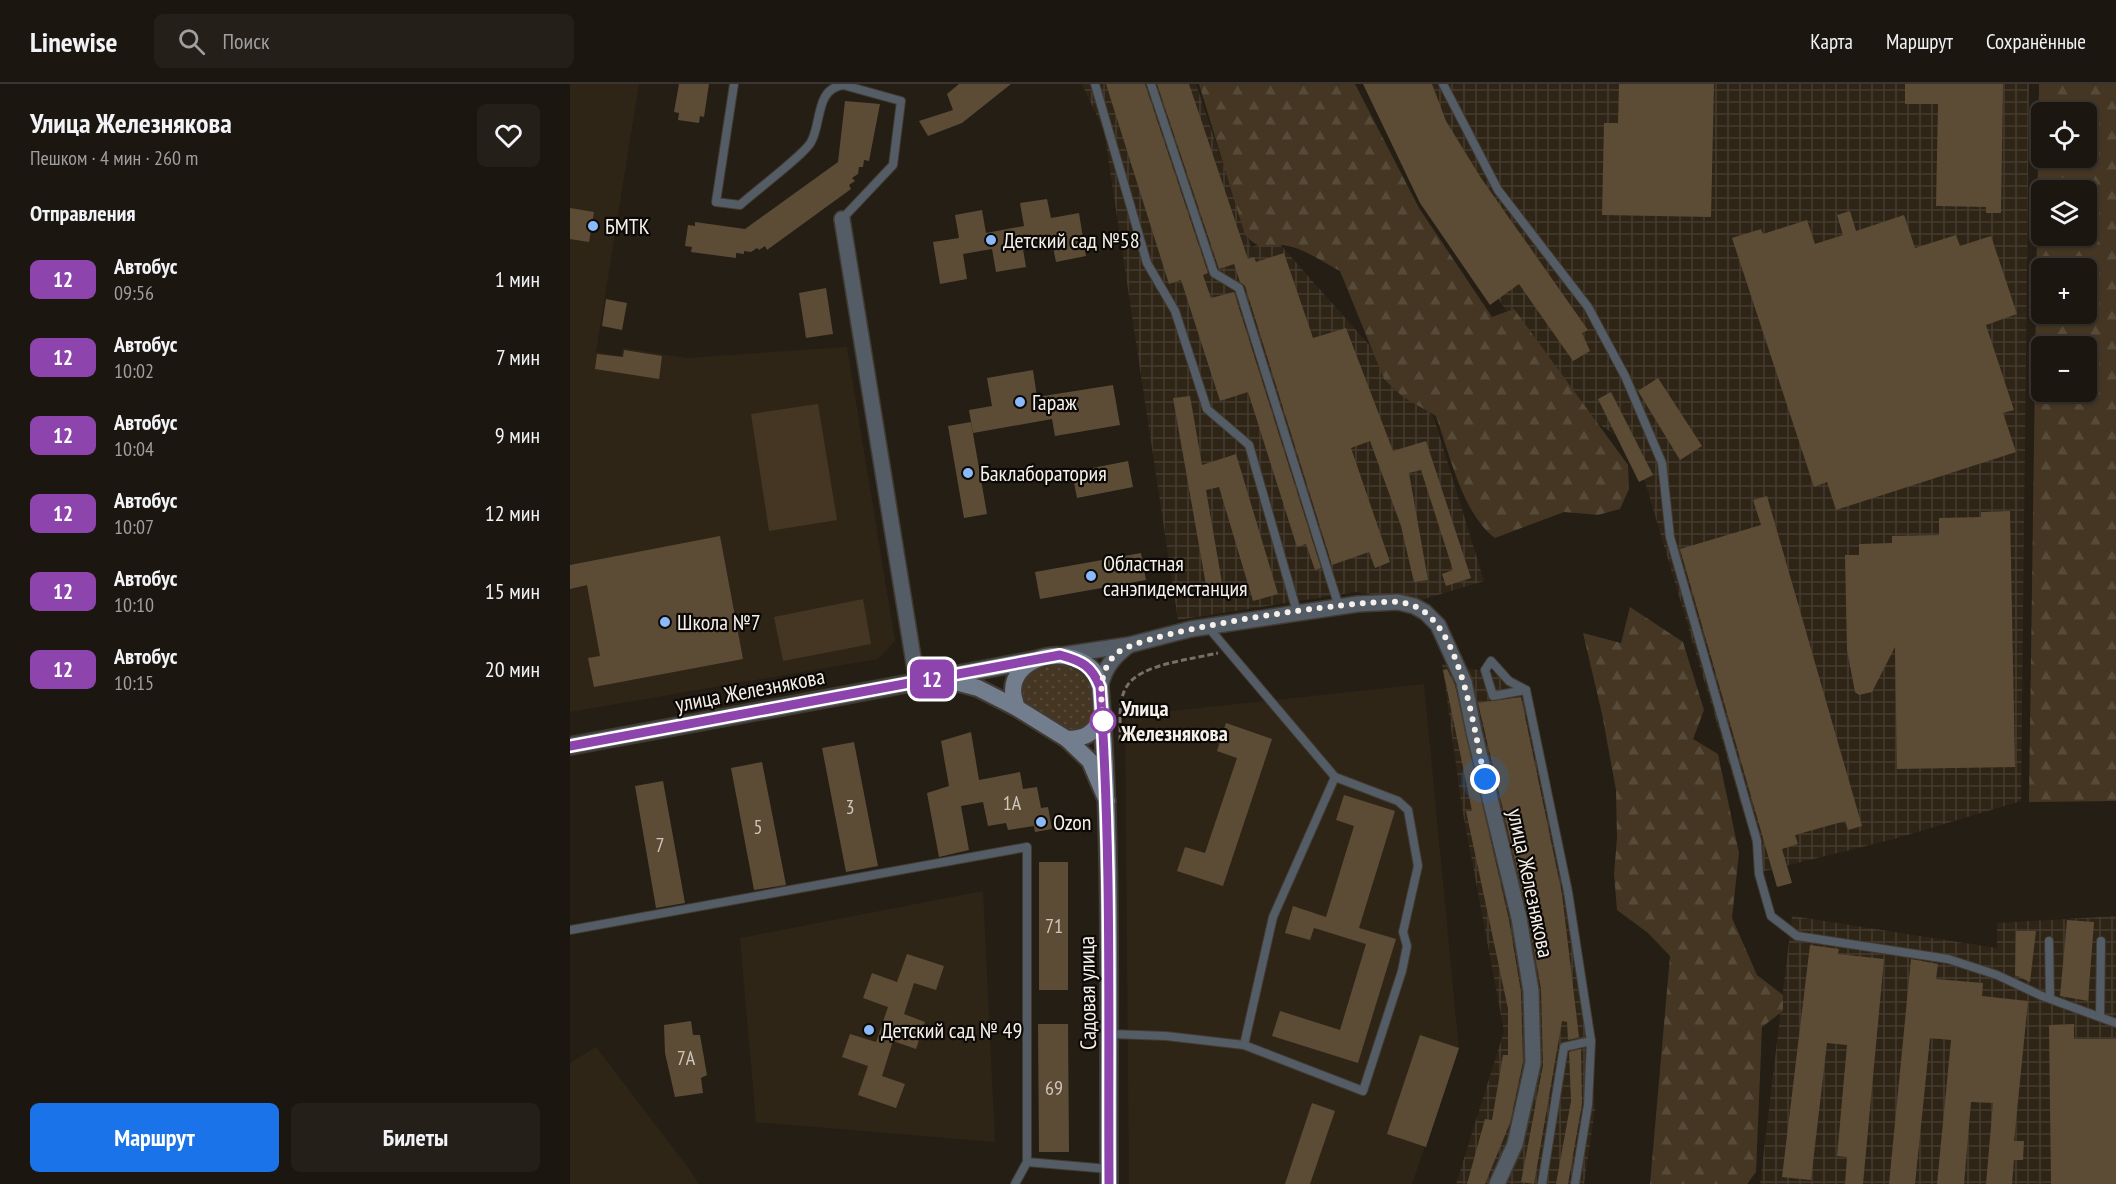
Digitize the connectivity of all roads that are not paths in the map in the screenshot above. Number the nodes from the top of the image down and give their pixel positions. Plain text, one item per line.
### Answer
1 (734, 84) edge
2 (1095, 84) edge
3 (1150, 84) edge
4 (1443, 84) edge
5 (842, 219) joint
6 (1339, 607) junction
7 (1297, 612) junction
8 (1208, 627) junction
9 (1129, 645) junction
10 (1060, 655) junction
11 (1037, 659) junction
12 (938, 678) junction
13 (917, 682) junction
14 (1100, 687) junction
15 (1526, 690) junction
16 (1017, 708) junction
17 (1103, 716) junction
18 (1067, 739) junction
19 (570, 746) edge
20 (1335, 777) junction
21 (1107, 801) junction
22 (570, 930) edge
23 (2049, 941) dead end
24 (2102, 941) dead end
25 (2050, 998) junction
26 (2100, 1017) junction
27 (2116, 1023) edge
28 (1110, 1034) junction
29 (1591, 1041) junction
30 (1244, 1045) junction
31 (1027, 1162) junction
32 (1109, 1177) edge
33 (1015, 1184) edge
34 (1497, 1184) edge
35 (1542, 1184) edge
36 (1575, 1184) edge

1 - 5 lane
2 - 7 lane
3 - 6 lane
4 - 25 lane
5 - 13 street
6 - 7 street, улица Железнякова
6 - 34 street, улица Железнякова
7 - 8 street, улица Железнякова
8 - 9 street, улица Железнякова
8 - 20 lane
9 - 10 street, улица Железнякова
9 - 14 street
10 - 11 main road
10 - 14 main road
11 - 12 main road, улица Железнякова
11 - 16 main road
12 - 13 street, улица Железнякова
12 - 16 main road, улица Железнякова
13 - 19 street, улица Железнякова
14 - 17 main road
15 - 15 lane
15 - 29 lane
16 - 18 main road
17 - 18 main road
17 - 21 main road, Садовая улица
18 - 21 main road
20 - 30 lane
20 - 30 lane
21 - 28 main road, Садовая улица
22 - 31 lane
23 - 25 lane
24 - 26 lane
25 - 26 lane
26 - 27 lane
28 - 30 lane
28 - 32 main road, Садовая улица
29 - 35 lane
29 - 36 lane
31 - 32 lane
31 - 33 lane

